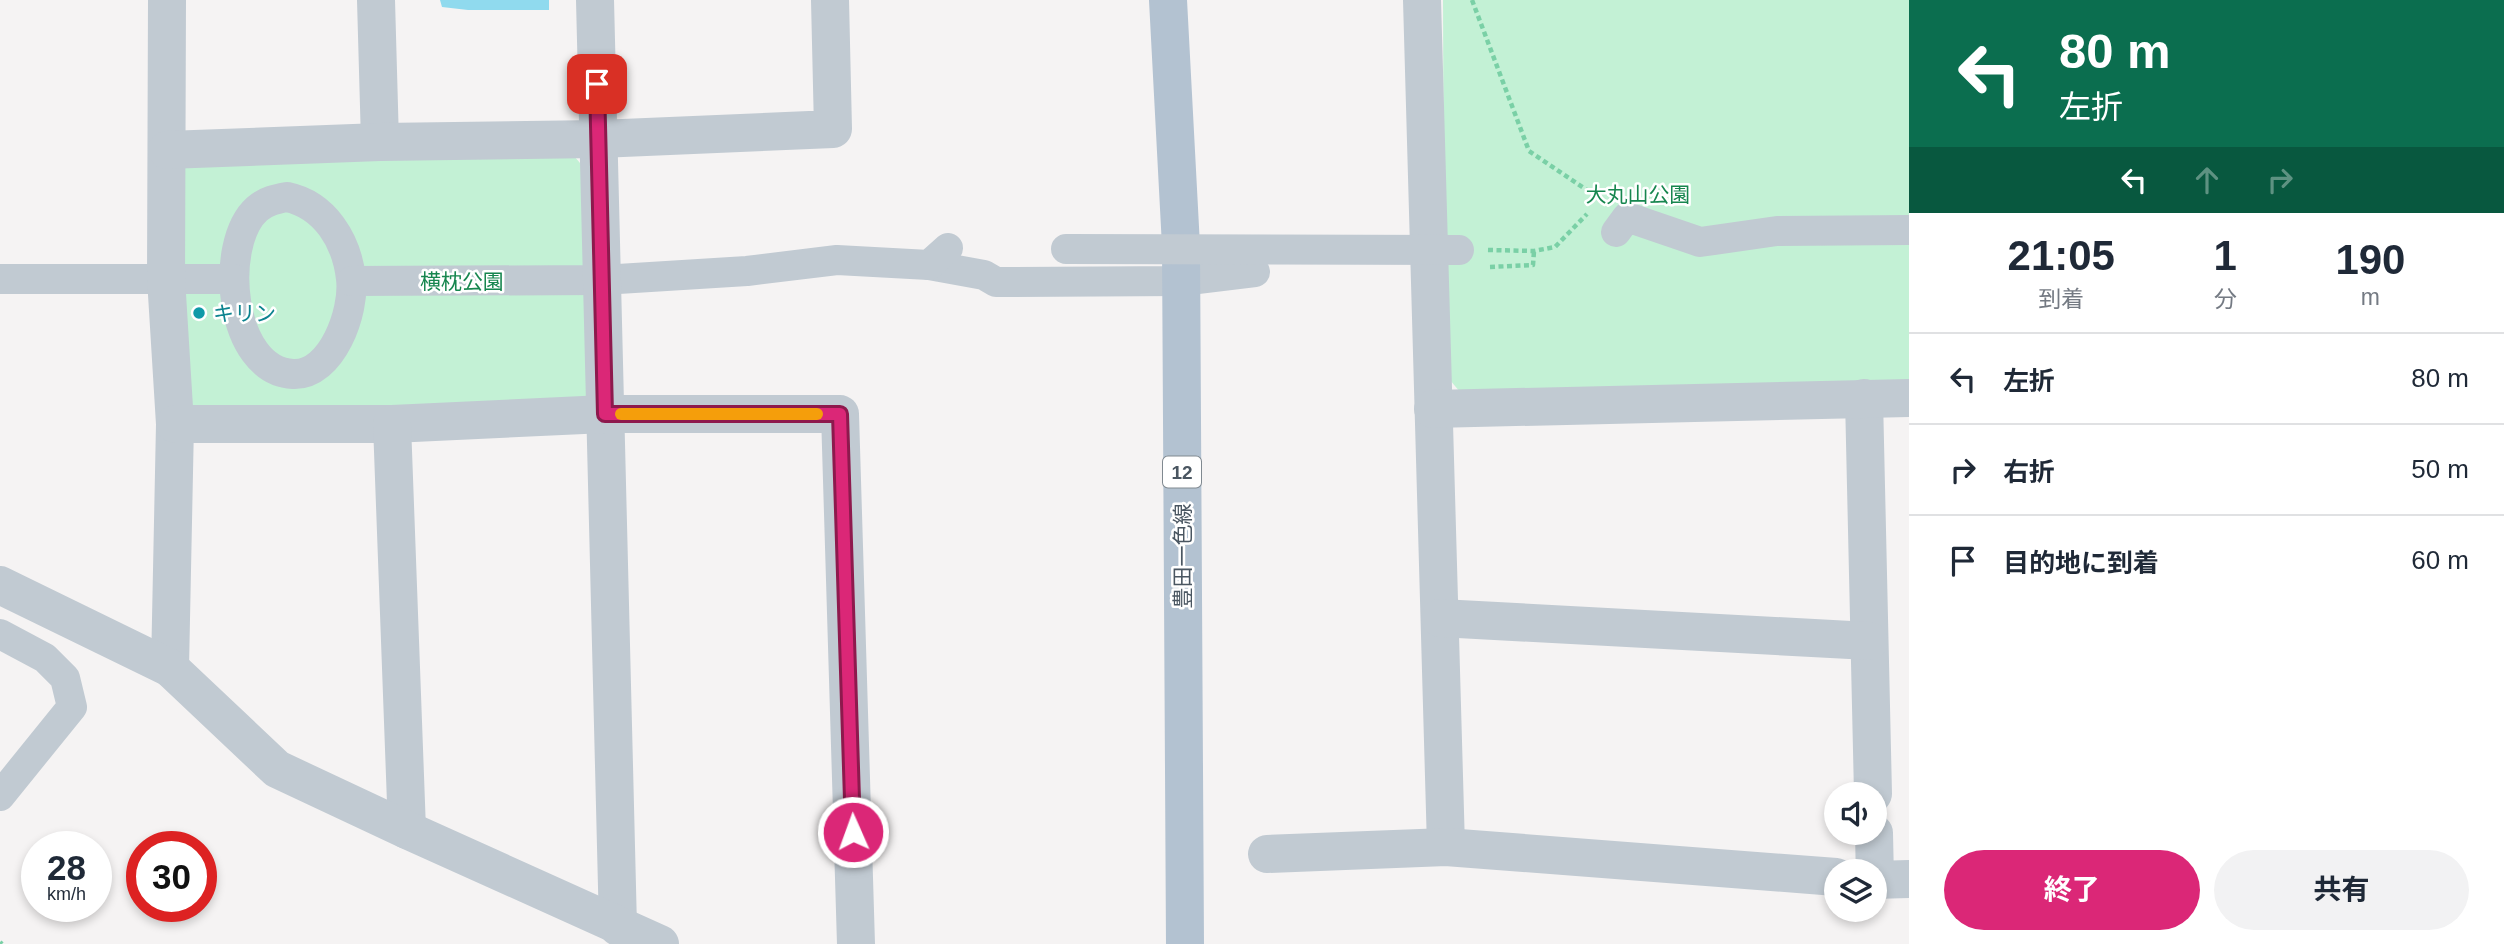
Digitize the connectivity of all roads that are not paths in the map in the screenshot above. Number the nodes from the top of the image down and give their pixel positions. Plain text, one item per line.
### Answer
1 (167, 0) edge
2 (376, 0) edge
3 (596, 0) edge
4 (830, 0) edge
5 (1168, 0) edge
6 (1422, 0) edge
7 (599, 139) junction
8 (380, 142) junction
9 (167, 150) junction
10 (1622, 225) road end
11 (1909, 230) edge
12 (1066, 249) dead end
13 (1459, 250) road end
14 (1255, 272) dead end
15 (166, 278) junction
16 (0, 279) edge
17 (234, 279) junction
18 (602, 280) junction
19 (352, 281) junction
20 (1181, 281) junction
21 (1864, 398) junction
22 (1909, 398) edge
23 (1433, 409) junction
24 (605, 414) junction
25 (175, 424) junction
26 (392, 424) junction
27 (0, 586) edge
28 (1440, 618) junction
29 (0, 634) edge
30 (1869, 641) junction
31 (170, 668) junction
32 (1872, 782) edge
33 (0, 796) edge
34 (407, 830) junction
35 (1446, 847) junction
36 (1267, 854) dead end
37 (1824, 876) edge
38 (1909, 879) edge
39 (1887, 880) edge
40 (618, 927) junction
41 (660, 944) edge
42 (856, 944) edge
43 (1185, 944) edge

1 - 9 street
2 - 8 street
3 - 7 street
4 - 7 street
5 - 20 main road, 豊田一色線 / 12
6 - 23 street
7 - 8 street
7 - 18 street
8 - 9 street
9 - 15 street
10 - 11 street
12 - 13 street, bridge
14 - 20 street
15 - 16 street
15 - 17 street
15 - 25 street
17 - 19 street
17 - 19 street
18 - 19 street
18 - 20 street
18 - 24 street
20 - 43 main road, 豊田一色線 / 12
21 - 22 street
21 - 23 street
21 - 30 street
23 - 28 street
24 - 26 street
24 - 40 street
24 - 42 street
25 - 26 street
25 - 31 street
26 - 34 street
27 - 31 street
28 - 30 street
28 - 35 street
29 - 33 street
30 - 32 street
31 - 34 street
34 - 40 street
35 - 36 street
35 - 37 street
38 - 39 street
40 - 41 street

